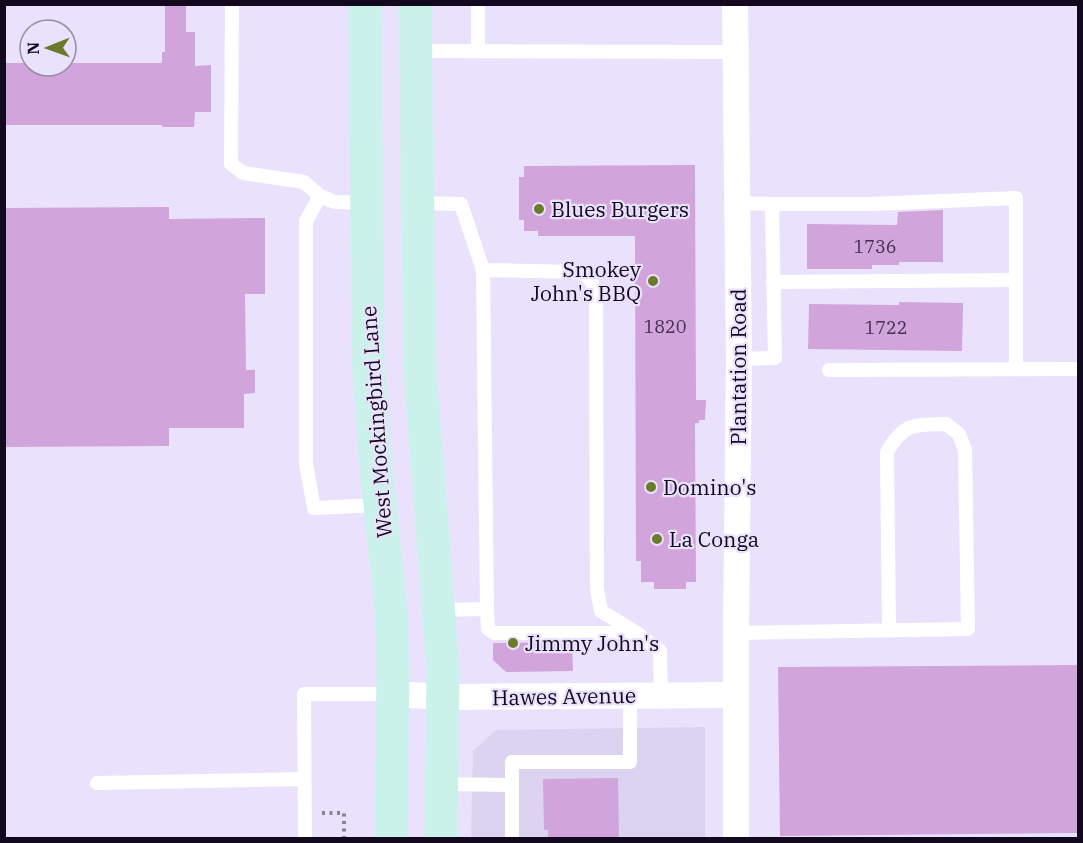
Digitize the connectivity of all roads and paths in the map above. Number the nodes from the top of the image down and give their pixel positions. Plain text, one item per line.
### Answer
1 (232, 4) edge
2 (364, 4) edge
3 (415, 4) edge
4 (478, 4) edge
5 (735, 4) edge
6 (416, 51) junction
7 (478, 51) junction
8 (736, 51) junction
9 (320, 196) junction
10 (367, 203) junction
11 (417, 203) junction
12 (738, 203) junction
13 (772, 204) junction
14 (483, 270) junction
15 (1015, 280) junction
16 (773, 282) junction
17 (739, 359) junction
18 (1016, 369) junction
19 (1078, 369) edge
20 (829, 370) dead end
21 (380, 505) junction
22 (487, 609) junction
23 (439, 610) junction
24 (889, 629) junction
25 (637, 633) junction
26 (735, 633) junction
27 (394, 694) junction
28 (630, 695) junction
29 (661, 695) junction
30 (735, 695) junction
31 (443, 697) junction
32 (304, 780) junction
33 (97, 783) dead end
34 (442, 784) junction
35 (512, 785) junction
36 (320, 813) dead end
37 (305, 838) edge
38 (344, 838) edge
39 (391, 838) edge
40 (441, 838) edge
41 (512, 838) edge
42 (736, 838) edge

1 - 9 lane
2 - 10 main road, West Mockingbird Lane
3 - 6 main road
4 - 7 lane
5 - 8 street, Plantation Road
6 - 7 lane
6 - 11 main road
7 - 8 lane
8 - 12 street, Plantation Road
9 - 10 lane
9 - 21 lane
10 - 11 main road
10 - 21 main road, West Mockingbird Lane
11 - 14 lane
11 - 23 main road
12 - 13 lane
12 - 17 street, Plantation Road
13 - 15 lane
13 - 16 lane
14 - 22 lane
14 - 25 lane
15 - 16 lane
15 - 18 lane
16 - 17 lane
17 - 26 street, Plantation Road
18 - 19 lane
18 - 20 lane
21 - 27 main road, West Mockingbird Lane
22 - 23 lane
22 - 25 lane
23 - 31 main road
24 - 24 lane
24 - 26 lane
25 - 29 lane
26 - 30 street, Plantation Road
27 - 31 street, Hawes Avenue
27 - 32 lane
27 - 39 main road, West Mockingbird Lane
28 - 29 street, Hawes Avenue
28 - 31 street, Hawes Avenue
28 - 35 lane
29 - 30 street, Hawes Avenue
30 - 42 street, Plantation Road
31 - 34 main road
32 - 33 lane
32 - 37 lane
34 - 35 lane
34 - 40 main road
35 - 41 lane
36 - 38 path

